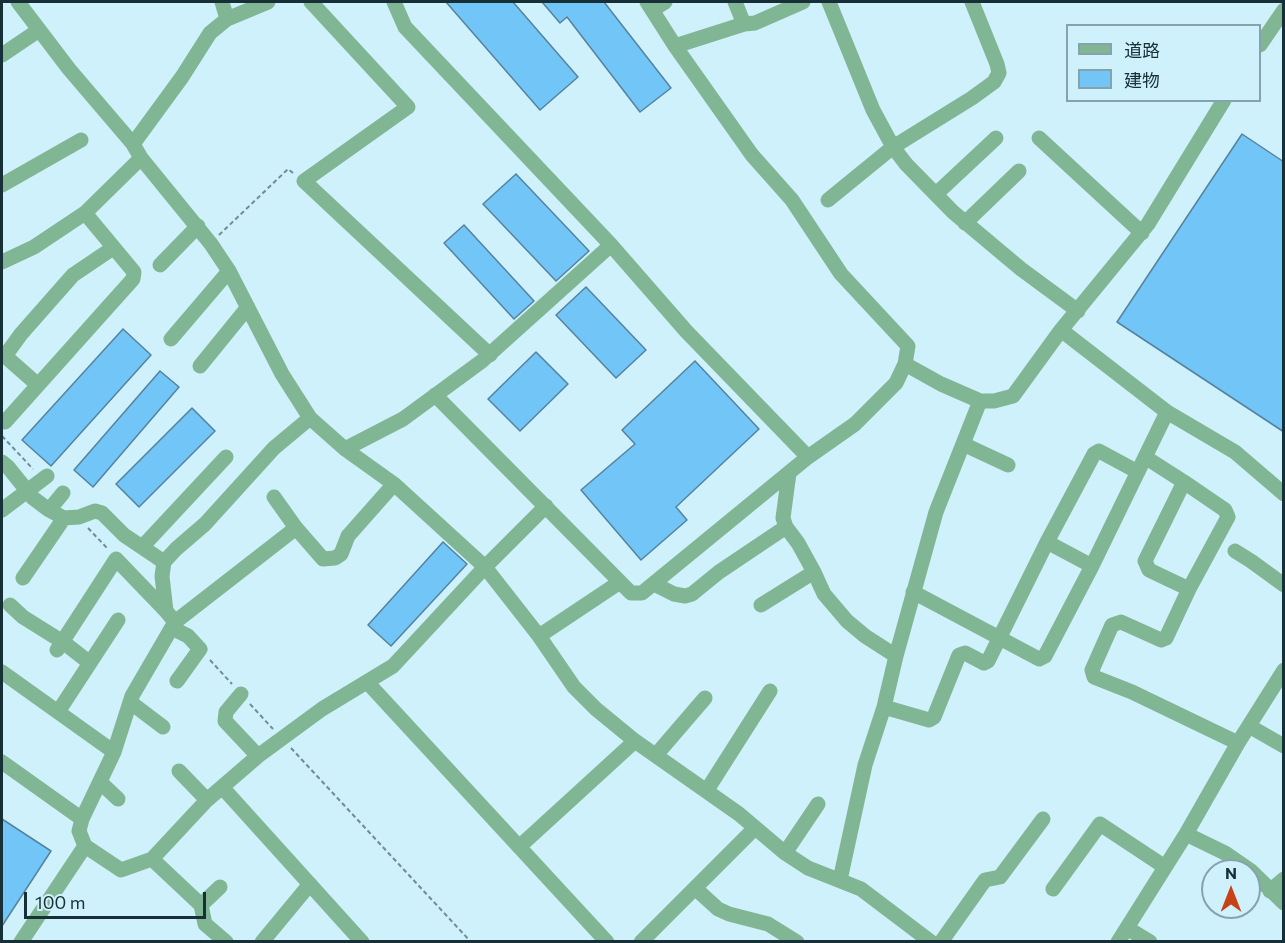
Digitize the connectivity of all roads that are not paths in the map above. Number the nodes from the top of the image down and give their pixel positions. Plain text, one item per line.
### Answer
1 (18, 2) edge
2 (222, 2) edge
3 (268, 2) edge
4 (311, 2) edge
5 (394, 2) edge
6 (735, 2) edge
7 (803, 2) edge
8 (829, 2) edge
9 (972, 2) edge
10 (655, 4) edge
11 (1284, 10) edge
12 (227, 19) junction
13 (744, 24) junction
14 (39, 30) junction
15 (1261, 44) edge
16 (675, 45) junction
17 (2, 55) edge
18 (1223, 102) edge
19 (996, 138) dead end
20 (1039, 138) dead end
21 (81, 140) dead end
22 (133, 144) junction
23 (893, 147) junction
24 (141, 158) junction
25 (1019, 171) dead end
26 (2, 186) edge
27 (936, 194) junction
28 (828, 200) dead end
29 (85, 213) junction
30 (965, 223) junction
31 (198, 226) junction
32 (1142, 233) junction
33 (611, 246) junction
34 (113, 248) junction
35 (2, 262) edge
36 (160, 265) dead end
37 (229, 271) junction
38 (248, 307) junction
39 (1078, 311) junction
40 (1061, 330) junction
41 (171, 339) dead end
42 (490, 354) junction
43 (3, 358) edge
44 (905, 364) junction
45 (200, 366) dead end
46 (38, 385) junction
47 (435, 395) junction
48 (980, 401) junction
49 (1167, 412) junction
50 (310, 418) junction
51 (5, 422) dead end
52 (963, 444) junction
53 (345, 449) junction
54 (226, 457) dead end
55 (808, 457) junction
56 (1145, 457) junction
57 (2, 462) edge
58 (1008, 465) dead end
59 (1138, 472) junction
60 (789, 473) junction
61 (46, 476) dead end
62 (1184, 482) junction
63 (394, 484) junction
64 (28, 492) junction
65 (63, 493) dead end
66 (1284, 494) edge
67 (274, 497) dead end
68 (546, 506) junction
69 (2, 510) edge
70 (49, 510) junction
71 (64, 518) junction
72 (786, 527) junction
73 (296, 528) junction
74 (1047, 542) junction
75 (143, 546) junction
76 (1234, 551) dead end
77 (164, 562) junction
78 (1092, 566) junction
79 (26, 567) dead end
80 (485, 567) junction
81 (814, 572) junction
82 (620, 582) junction
83 (654, 584) junction
84 (1284, 585) edge
85 (1189, 589) junction
86 (913, 592) junction
87 (10, 605) dead end
88 (761, 605) dead end
89 (118, 620) dead end
90 (171, 620) junction
91 (539, 636) junction
92 (999, 639) junction
93 (60, 646) junction
94 (896, 656) junction
95 (90, 663) junction
96 (1284, 670) edge
97 (2, 672) edge
98 (177, 681) dead end
99 (367, 682) junction
100 (770, 691) dead end
101 (241, 694) dead end
102 (130, 702) junction
103 (704, 705) dead end
104 (884, 707) junction
105 (58, 712) junction
106 (1249, 726) junction
107 (163, 727) dead end
108 (634, 741) junction
109 (1238, 743) junction
110 (1284, 746) edge
111 (114, 752) junction
112 (656, 755) junction
113 (258, 756) junction
114 (2, 762) edge
115 (179, 771) dead end
116 (100, 783) junction
117 (222, 787) junction
118 (707, 790) junction
119 (118, 799) dead end
120 (207, 800) junction
121 (818, 804) dead end
122 (82, 819) junction
123 (1043, 819) dead end
124 (755, 828) junction
125 (1186, 834) junction
126 (85, 846) junction
127 (519, 847) junction
128 (785, 853) junction
129 (152, 859) junction
130 (1165, 867) junction
131 (1284, 879) edge
132 (840, 880) junction
133 (310, 884) junction
134 (220, 887) dead end
135 (696, 889) junction
136 (1053, 889) dead end
137 (1270, 891) junction
138 (1284, 903) edge
139 (201, 905) junction
140 (1126, 927) junction
141 (920, 939) edge
142 (21, 942) edge
143 (226, 942) edge
144 (262, 942) edge
145 (362, 942) edge
146 (607, 942) edge
147 (641, 942) edge
148 (797, 942) edge
149 (941, 942) edge
150 (1118, 942) edge
151 (1150, 942) edge

1 - 14 street
2 - 12 street
3 - 12 street
4 - 42 street
5 - 33 street
6 - 13 street
7 - 13 street
8 - 23 street
9 - 23 street
10 - 16 street
11 - 15 street
12 - 22 street
13 - 16 street
14 - 17 street
14 - 22 street
16 - 44 street
18 - 32 street
19 - 27 street
20 - 32 street
21 - 26 street
22 - 24 street
23 - 27 street
23 - 28 street
24 - 29 street
24 - 31 street
25 - 30 street
27 - 30 street
29 - 34 street
29 - 35 street
30 - 39 street
31 - 36 street
31 - 37 street
32 - 39 street
33 - 42 street
33 - 55 street
34 - 43 street
34 - 46 street
37 - 38 street
37 - 41 street
38 - 45 street
38 - 50 street
39 - 40 street
40 - 48 street
40 - 49 street
42 - 47 street
43 - 46 street
44 - 48 street
44 - 55 street
46 - 51 street
47 - 53 street
47 - 68 street
48 - 52 street
49 - 56 street
49 - 66 street
50 - 53 street
50 - 77 street
52 - 58 street
52 - 86 street
53 - 63 street
54 - 75 street
55 - 60 street
56 - 59 street
56 - 62 street
57 - 64 street
59 - 74 street
59 - 78 street
60 - 72 street
60 - 83 street
61 - 64 street
62 - 85 street
62 - 85 street
63 - 73 street
63 - 80 street
64 - 69 street
64 - 70 street
65 - 70 street
67 - 73 street
68 - 80 street
68 - 82 street
70 - 71 street
71 - 75 street
71 - 79 street
72 - 81 street
72 - 83 street
73 - 90 street
74 - 78 street
74 - 92 street
75 - 77 street
76 - 84 street
77 - 90 street
78 - 92 street
80 - 91 street
80 - 99 street
81 - 88 street
81 - 94 street
82 - 83 street
82 - 91 street
85 - 109 street
86 - 92 street
86 - 94 street
87 - 93 street
89 - 95 street
90 - 93 street
90 - 98 street
90 - 102 street
91 - 108 street
92 - 104 street
93 - 95 street
94 - 104 street
95 - 105 street
96 - 106 street
97 - 105 street
99 - 113 street
99 - 127 street
100 - 118 street
101 - 113 street
102 - 107 street
102 - 111 street
103 - 112 street
104 - 132 street
105 - 111 street
106 - 109 street
106 - 110 street
108 - 112 street
108 - 127 street
109 - 125 street
111 - 116 street
112 - 118 street
113 - 117 street
114 - 122 street
115 - 120 street
116 - 119 street
116 - 122 street
117 - 120 street
117 - 133 street
118 - 124 street
120 - 129 street
121 - 128 street
122 - 126 street
123 - 149 street
124 - 128 street
124 - 135 street
125 - 130 street
125 - 137 street
126 - 129 street
126 - 142 street
127 - 146 street
128 - 132 street
129 - 139 street
130 - 136 street
130 - 140 street
131 - 137 street
132 - 141 street
133 - 144 street
133 - 145 street
134 - 139 street
135 - 147 street
135 - 148 street
137 - 138 street
139 - 143 street
140 - 150 street
140 - 151 street

